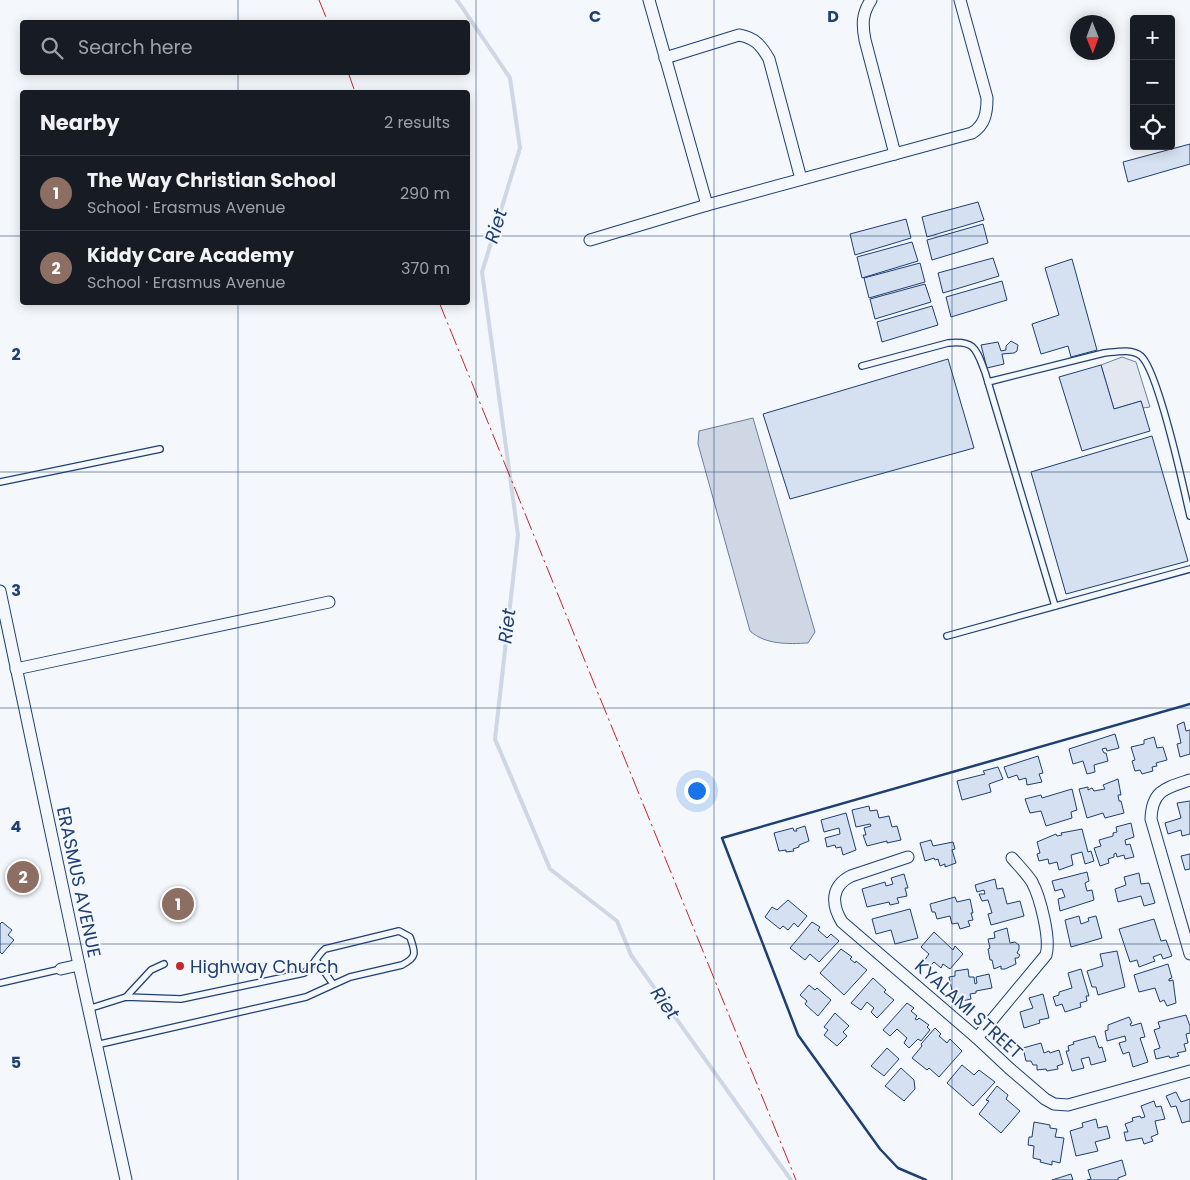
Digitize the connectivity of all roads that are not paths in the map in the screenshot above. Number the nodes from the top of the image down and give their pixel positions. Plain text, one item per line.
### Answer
1 (649, 0) edge
2 (871, 0) edge
3 (960, 0) edge
4 (665, 58) junction
5 (895, 154) junction
6 (801, 179) junction
7 (707, 205) junction
8 (590, 240) dead end
9 (862, 366) dead end
10 (988, 382) junction
11 (160, 449) dead end
12 (0, 482) edge
13 (1190, 516) edge
14 (1190, 569) edge
15 (0, 591) edge
16 (329, 602) dead end
17 (1055, 606) junction
18 (947, 636) dead end
19 (16, 669) junction
20 (1190, 780) edge
21 (908, 857) dead end
22 (1012, 858) dead end
23 (1185, 917) edge
24 (1190, 954) edge
25 (316, 960) junction
26 (164, 964) dead end
27 (79, 965) junction
28 (61, 969) joint
29 (0, 983) edge
30 (333, 984) junction
31 (126, 997) junction
32 (88, 1009) junction
33 (977, 1038) junction
34 (96, 1045) junction
35 (1190, 1071) edge
36 (126, 1180) edge

1 - 4 street
2 - 5 street
3 - 5 street
4 - 6 street
4 - 7 street
5 - 6 street
6 - 7 street
7 - 8 street
9 - 10 lane
10 - 13 lane
10 - 17 lane
11 - 12 lane
14 - 17 lane
15 - 19 street, ERASMUS AVENUE
16 - 19 street
17 - 18 lane
19 - 27 street, ERASMUS AVENUE
20 - 23 street
21 - 33 street, KYALAMI STREET
22 - 33 street
23 - 24 street
25 - 30 lane
25 - 30 lane
25 - 31 lane
26 - 31 lane
27 - 28 street
27 - 32 street, ERASMUS AVENUE
28 - 29 lane
30 - 34 lane
31 - 32 lane
32 - 34 street, ERASMUS AVENUE
33 - 35 street, KYALAMI STREET
34 - 36 street, ERASMUS AVENUE

